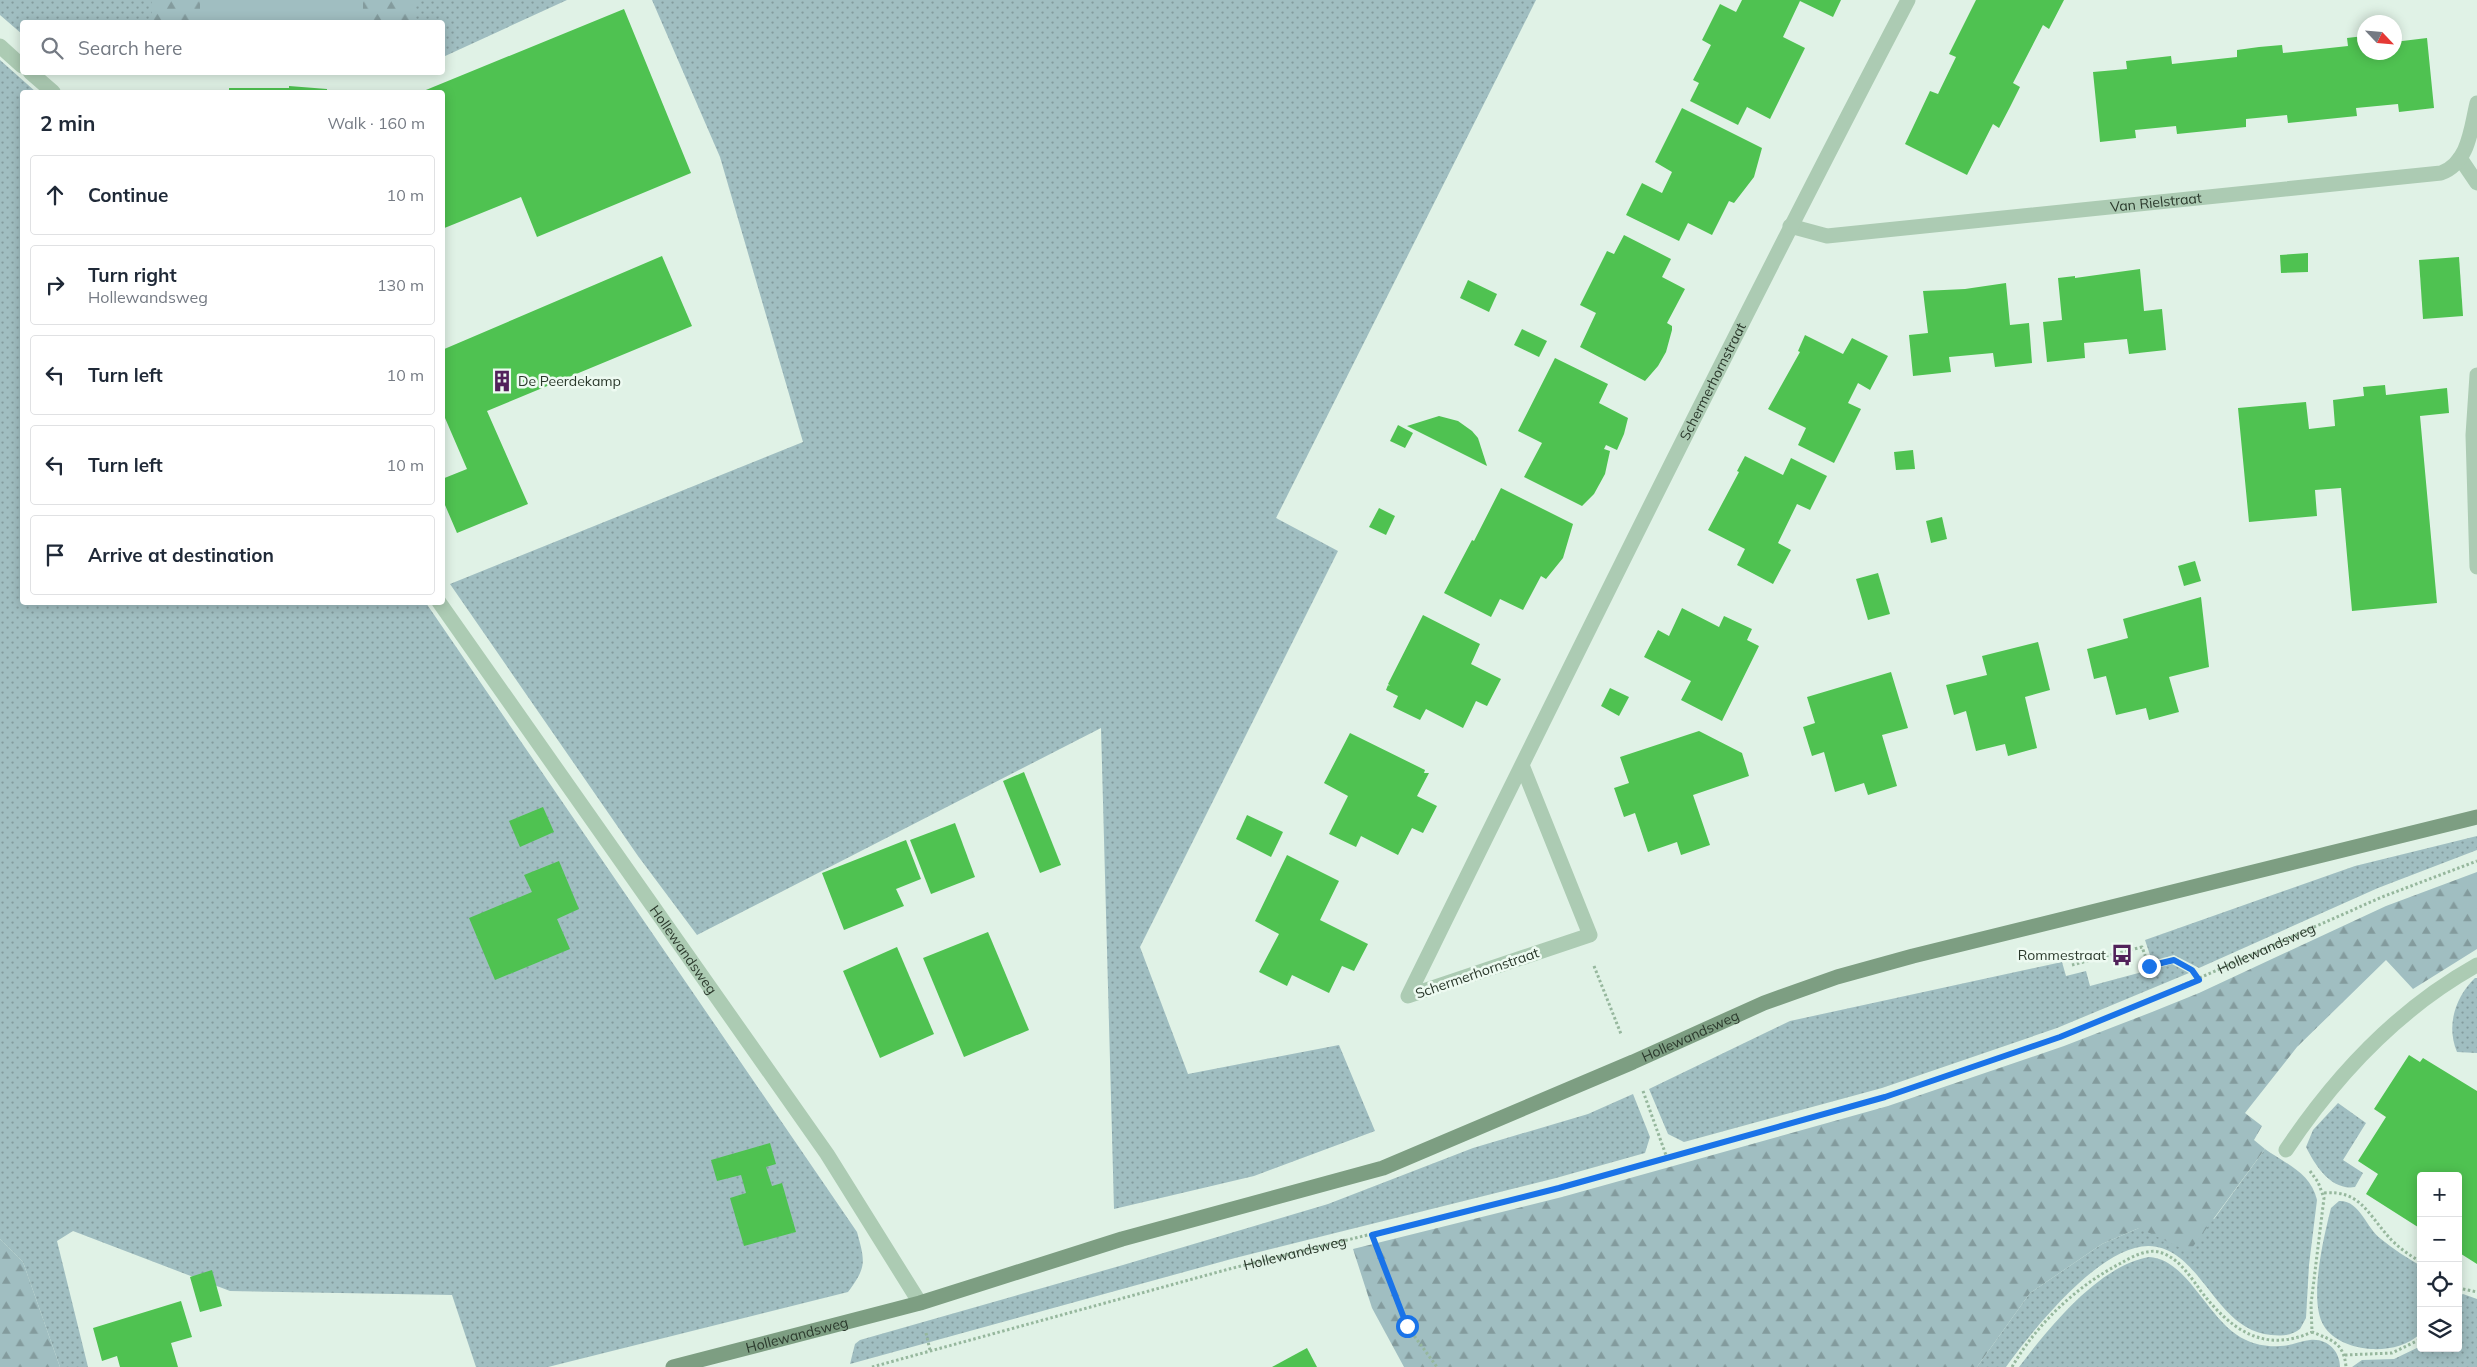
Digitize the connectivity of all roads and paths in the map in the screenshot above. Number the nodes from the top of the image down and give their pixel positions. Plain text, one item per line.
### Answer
1 (1908, 0) edge
2 (0, 46) edge
3 (20, 64) edge
4 (33, 75) edge
5 (51, 90) edge
6 (2477, 103) edge
7 (2460, 158) junction
8 (2477, 184) edge
9 (1790, 226) junction
10 (2477, 375) edge
11 (2477, 567) edge
12 (441, 605) edge
13 (1522, 765) junction
14 (2477, 817) edge
15 (2477, 861) edge
16 (2477, 965) edge
17 (2072, 966) dead end
18 (2199, 980) junction
19 (2286, 1150) joint
20 (2323, 1193) junction
21 (1372, 1235) junction
22 (2417, 1259) edge
23 (2462, 1289) edge
24 (2477, 1292) edge
25 (920, 1303) junction
26 (2312, 1332) junction
27 (2417, 1341) edge
28 (2345, 1355) junction
29 (673, 1367) edge
30 (872, 1367) edge
31 (1437, 1367) edge
32 (2012, 1367) edge
33 (2346, 1367) edge

1 - 9 street, Schermerhornstraat
2 - 3 street
4 - 5 street
6 - 7 street, Van Rielstraat
7 - 8 street
7 - 9 street, Van Rielstraat
9 - 13 street, Schermerhornstraat
10 - 11 street
12 - 25 street, Hollewandsweg
13 - 13 street, Schermerhornstraat
14 - 25 main road, Hollewandsweg
15 - 18 path, Hollewandsweg
16 - 19 street
17 - 18 path
18 - 21 path, Hollewandsweg
19 - 20 path
20 - 22 path
20 - 26 path
21 - 30 path, Hollewandsweg
21 - 31 path
23 - 24 path
25 - 29 main road, Hollewandsweg
26 - 28 path
26 - 32 path
27 - 28 path
28 - 33 path

